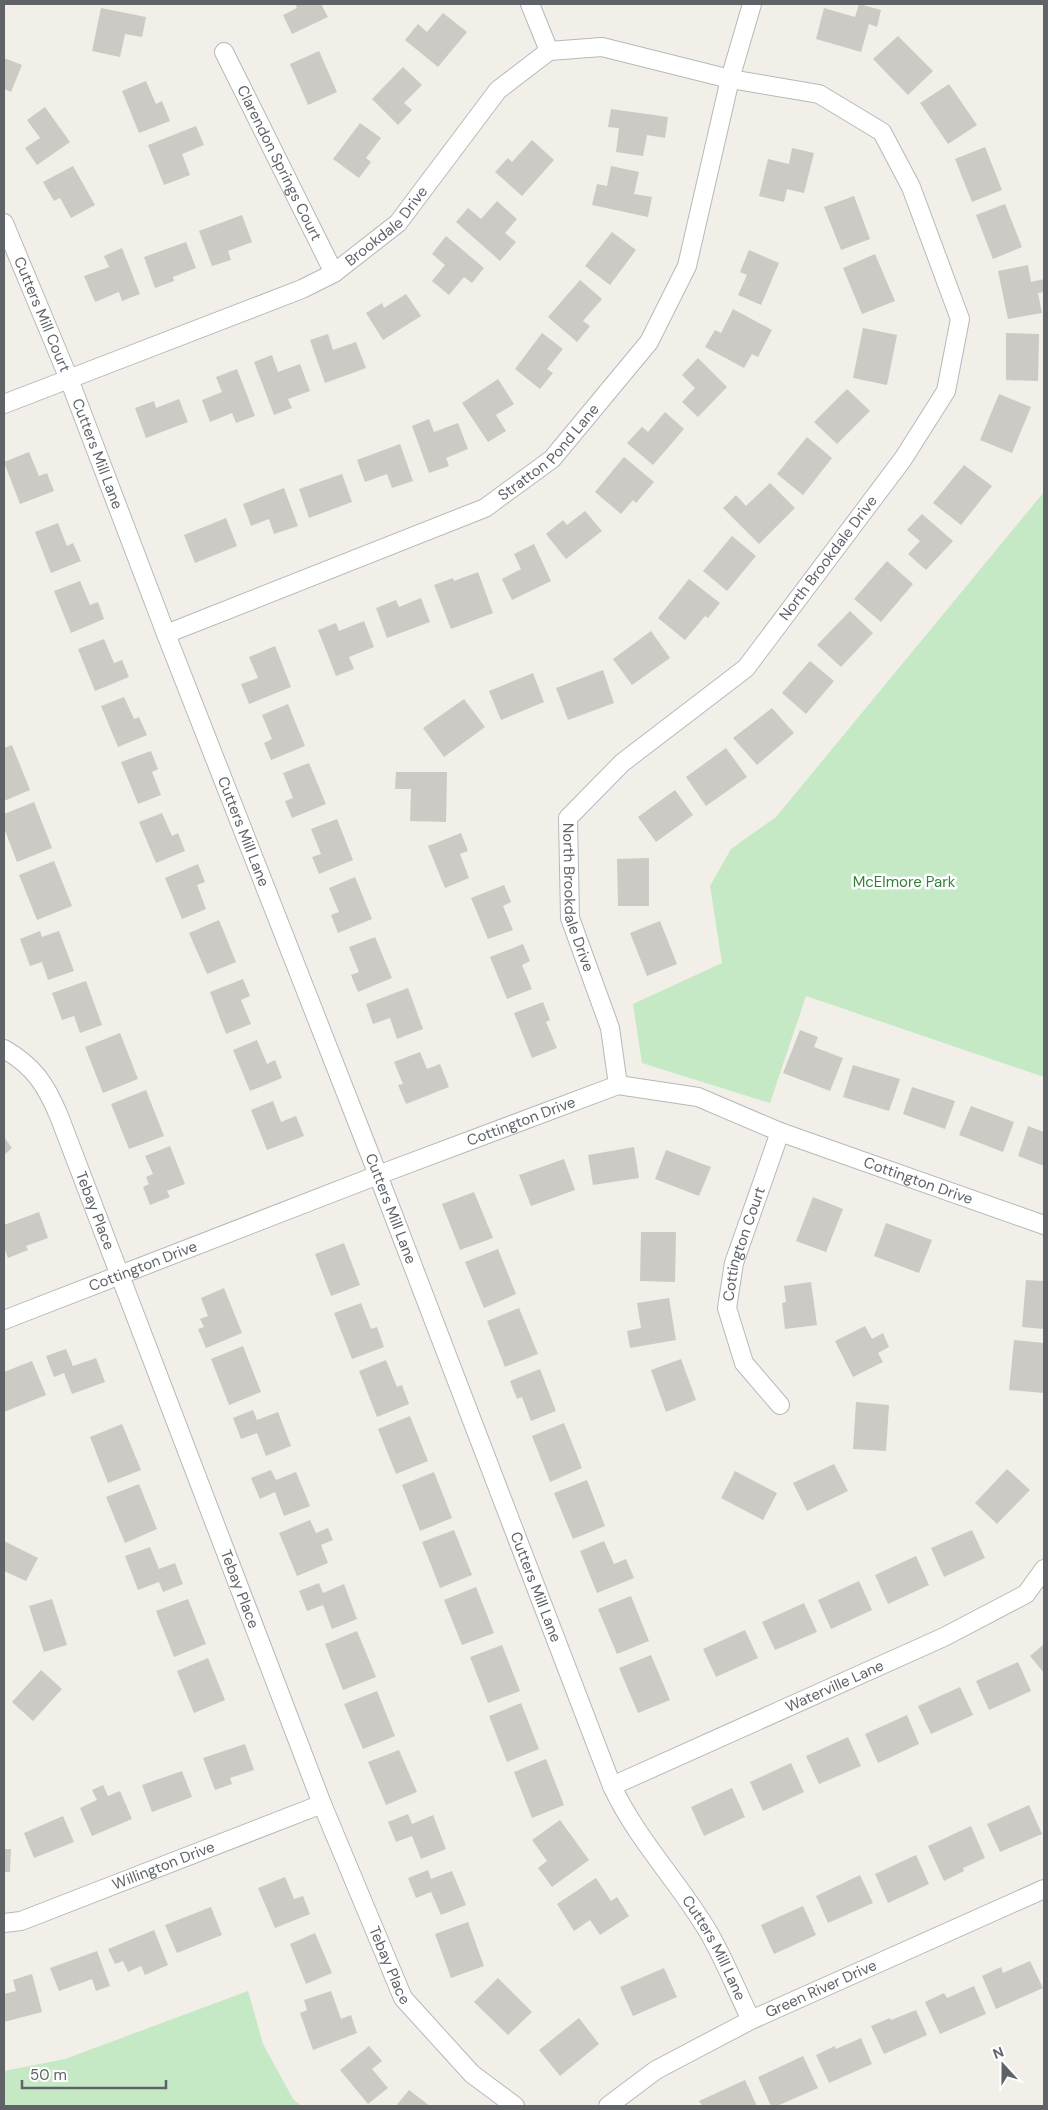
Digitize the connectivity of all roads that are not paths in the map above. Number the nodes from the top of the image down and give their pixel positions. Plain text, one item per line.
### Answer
1 (530, 4) edge
2 (752, 4) edge
3 (549, 51) junction
4 (224, 52) dead end
5 (730, 79) junction
6 (4, 223) edge
7 (334, 273) junction
8 (69, 378) junction
9 (4, 404) edge
10 (166, 634) junction
11 (4, 1049) edge
12 (618, 1085) junction
13 (780, 1132) junction
14 (378, 1175) junction
15 (1044, 1225) edge
16 (121, 1274) junction
17 (4, 1320) edge
18 (780, 1405) dead end
19 (1044, 1569) edge
20 (612, 1786) junction
21 (322, 1804) junction
22 (1044, 1890) edge
23 (4, 1923) edge
24 (751, 2020) junction
25 (515, 2106) edge
26 (608, 2106) edge

1 - 3 street
2 - 5 street, Stratton Pond Lane
3 - 5 street
3 - 7 street, Brookdale Drive
4 - 7 street, Clarendon Springs Court
5 - 10 street, Stratton Pond Lane
5 - 12 street, North Brookdale Drive
6 - 8 street, Cutters Mill Court
7 - 8 street, Brookdale Drive
8 - 9 street, Brookdale Drive
8 - 10 street, Cutters Mill Lane
10 - 14 street, Cutters Mill Lane
11 - 16 street, Tebay Place
12 - 13 street, Cottington Drive
12 - 14 street, Cottington Drive
13 - 15 street, Cottington Drive
13 - 18 street, Cottington Court
14 - 16 street, Cottington Drive
14 - 20 street, Cutters Mill Lane
16 - 17 street, Cottington Drive
16 - 21 street, Tebay Place
19 - 20 street, Waterville Lane
20 - 24 street, Cutters Mill Lane
21 - 23 street, Willington Drive
21 - 25 street, Tebay Place
22 - 24 street, Green River Drive
24 - 26 street, Green River Drive

